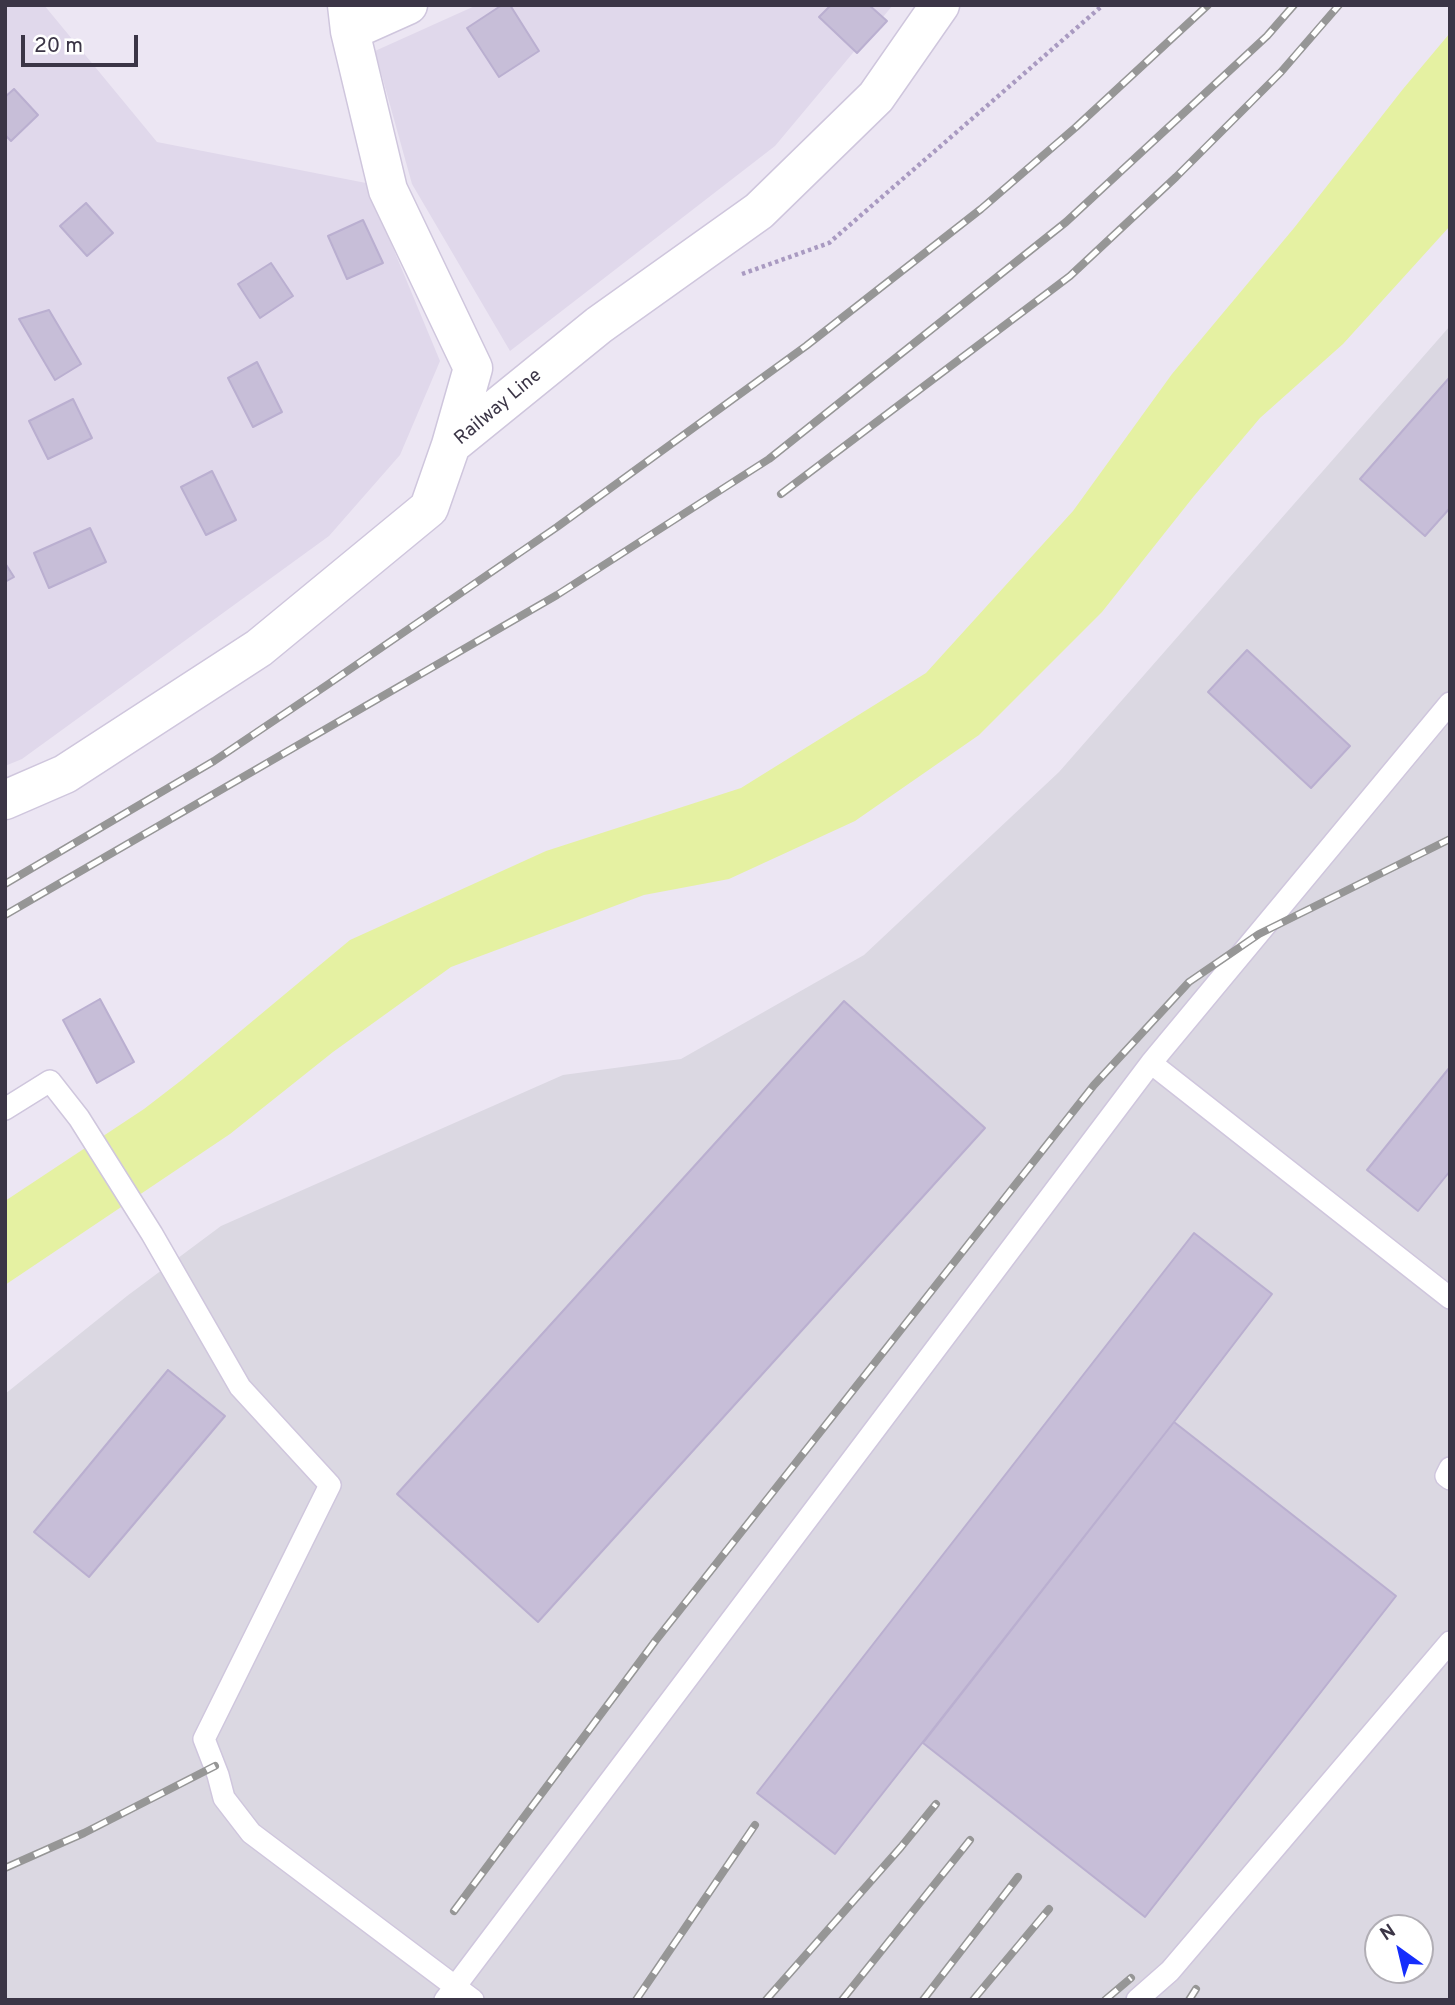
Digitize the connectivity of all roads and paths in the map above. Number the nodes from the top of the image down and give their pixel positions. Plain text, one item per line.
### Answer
1 (408, 5) edge
2 (940, 5) edge
3 (1103, 5) edge
4 (349, 18) edge
5 (740, 275) dead end
6 (451, 445) junction
7 (1450, 704) edge
8 (5, 800) edge
9 (1151, 1063) junction
10 (5, 1109) edge
11 (1450, 1298) edge
12 (1450, 1468) edge
13 (1450, 1479) edge
14 (1450, 1642) edge
15 (450, 1993) edge
16 (473, 2000) edge
17 (1137, 2000) edge

1 - 4 street
2 - 6 street, Railway Line
3 - 5 path
4 - 6 street
6 - 8 street, Railway Line
7 - 9 lane
9 - 11 lane
9 - 15 lane
10 - 15 lane
12 - 13 lane
14 - 17 lane
15 - 16 lane

